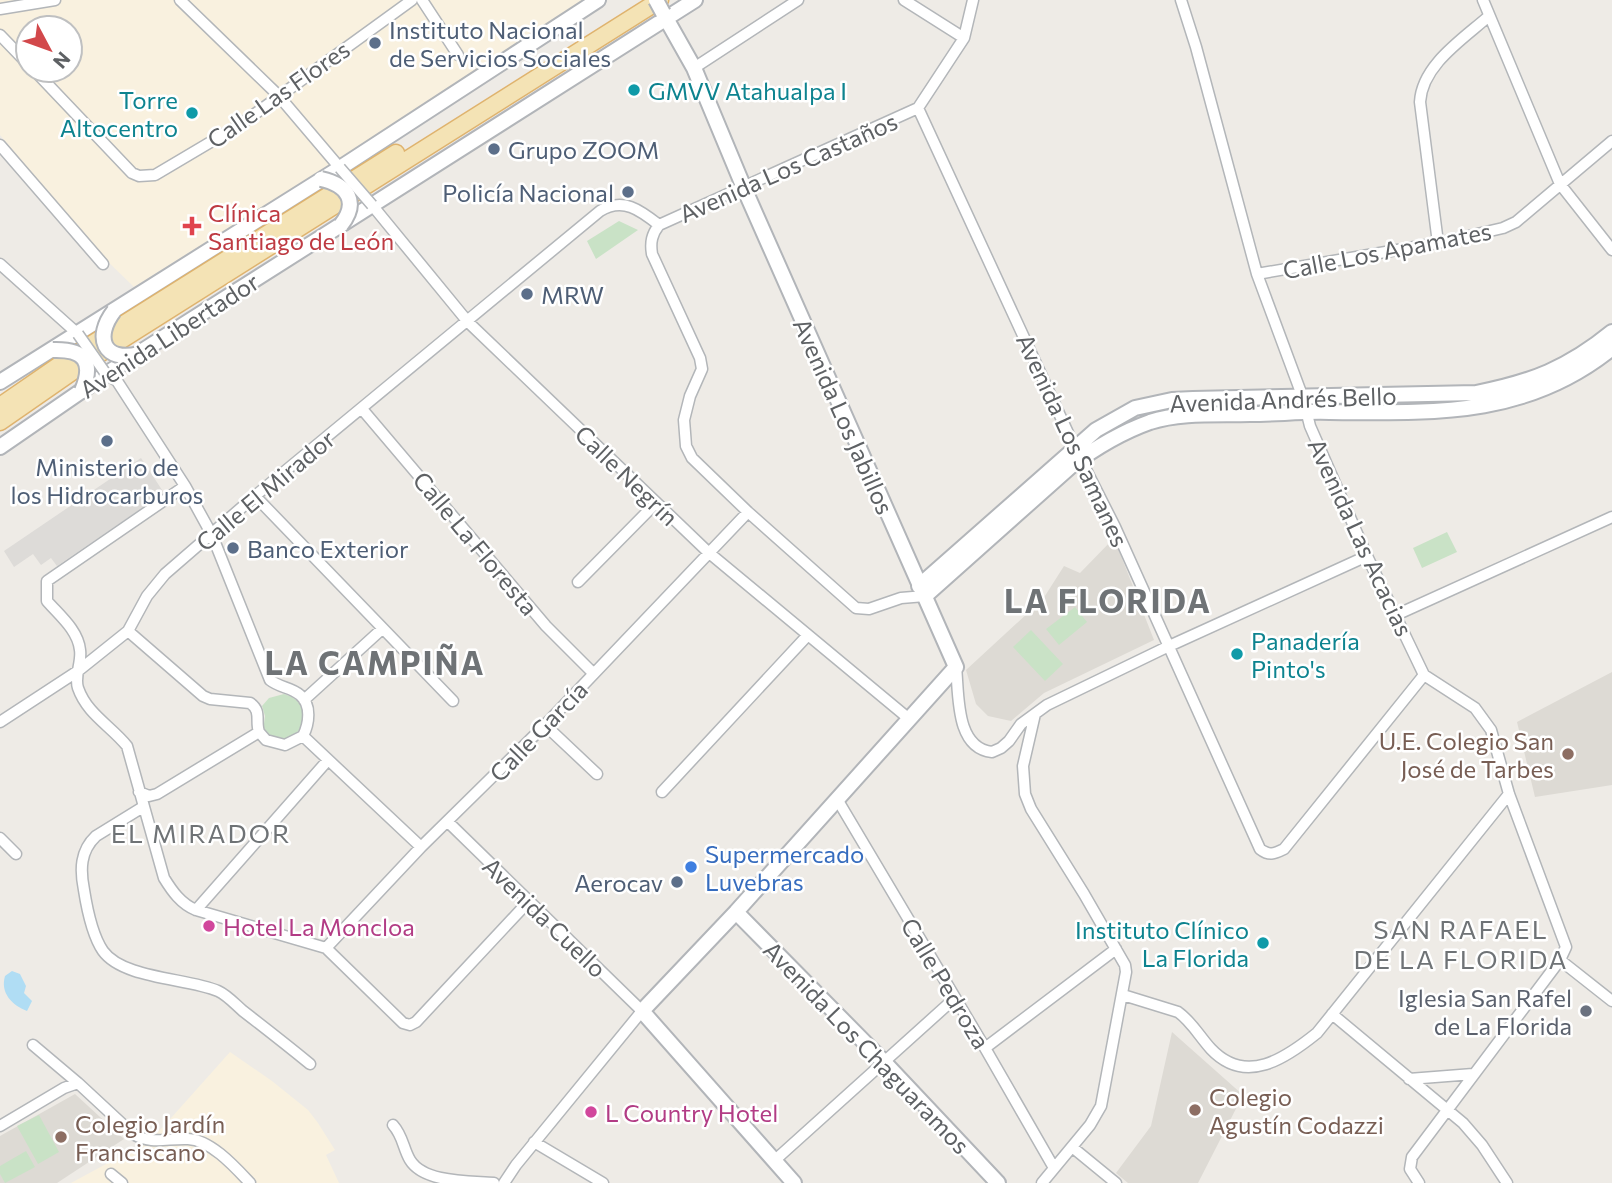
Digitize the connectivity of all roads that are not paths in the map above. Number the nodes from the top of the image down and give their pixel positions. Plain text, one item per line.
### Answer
1 (55, 0) edge
2 (180, 0) edge
3 (412, 0) edge
4 (422, 0) edge
5 (598, 0) edge
6 (640, 0) edge
7 (695, 0) edge
8 (798, 0) edge
9 (904, 0) edge
10 (973, 0) edge
11 (1181, 0) edge
12 (1483, 0) edge
13 (661, 8) edge
14 (0, 9) edge
15 (1489, 16) junction
16 (0, 35) edge
17 (964, 38) junction
18 (14, 50) edge
19 (458, 55) dead end
20 (694, 68) junction
21 (47, 84) edge
22 (278, 95) junction
23 (918, 108) junction
24 (1612, 141) edge
25 (0, 145) edge
26 (340, 168) junction
27 (321, 179) junction
28 (1560, 184) junction
29 (744, 188) junction
30 (372, 205) junction
31 (341, 225) junction
32 (659, 225) junction
33 (1438, 243) junction
34 (1612, 250) edge
35 (0, 264) edge
36 (103, 264) dead end
37 (1257, 274) junction
38 (114, 311) junction
39 (468, 322) junction
40 (1612, 332) edge
41 (78, 334) junction
42 (1612, 348) edge
43 (53, 350) junction
44 (139, 354) junction
45 (68, 359) junction
46 (106, 374) junction
47 (62, 378) junction
48 (0, 382) edge
49 (82, 391) junction
50 (0, 396) edge
51 (1304, 405) junction
52 (0, 406) edge
53 (362, 409) junction
54 (0, 422) edge
55 (0, 434) edge
56 (0, 447) edge
57 (1078, 453) junction
58 (185, 486) junction
59 (254, 496) junction
60 (656, 503) junction
61 (748, 512) junction
62 (1612, 517) edge
63 (212, 535) junction
64 (708, 552) junction
65 (1367, 556) junction
66 (578, 582) dead end
67 (922, 591) junction
68 (1396, 615) junction
69 (383, 629) junction
70 (128, 631) junction
71 (808, 635) junction
72 (1167, 647) junction
73 (956, 667) junction
74 (78, 671) junction
75 (593, 673) junction
76 (1424, 675) junction
77 (304, 700) junction
78 (453, 701) dead end
79 (1035, 715) junction
80 (908, 718) junction
81 (0, 722) edge
82 (545, 725) junction
83 (259, 732) junction
84 (303, 736) junction
85 (328, 760) junction
86 (597, 774) dead end
87 (139, 792) junction
88 (663, 792) dead end
89 (1509, 794) junction
90 (837, 799) junction
91 (143, 807) junction
92 (448, 822) junction
93 (0, 838) edge
94 (421, 847) junction
95 (16, 854) dead end
96 (529, 901) junction
97 (196, 910) junction
98 (736, 912) junction
99 (326, 948) junction
100 (1116, 949) junction
101 (1560, 960) junction
102 (1123, 995) junction
103 (955, 998) junction
104 (1612, 1002) edge
105 (642, 1011) junction
106 (1332, 1014) junction
107 (33, 1045) dead end
108 (985, 1048) junction
109 (884, 1062) junction
110 (310, 1064) dead end
111 (1474, 1074) junction
112 (1409, 1079) junction
113 (78, 1083) junction
114 (1448, 1110) junction
115 (393, 1125) dead end
116 (0, 1126) edge
117 (534, 1142) junction
118 (1072, 1147) junction
119 (774, 1161) junction
120 (1054, 1168) junction
121 (111, 1174) dead end
122 (122, 1183) edge
123 (250, 1183) edge
124 (494, 1183) edge
125 (504, 1183) edge
126 (603, 1183) edge
127 (794, 1183) edge
128 (998, 1183) edge
129 (1042, 1183) edge
130 (1116, 1183) edge
131 (1419, 1183) edge
132 (1507, 1183) edge

1 - 14 street
2 - 22 street
3 - 22 street, Calle Las Flores
4 - 19 street
5 - 26 street, Avenida Libertador
6 - 45 main road, Avenida Libertador
7 - 13 street, Avenida Libertador
8 - 20 street
9 - 17 street
10 - 17 street
11 - 37 street, Avenida Las Acacias
12 - 15 street
13 - 20 street, Avenida Los Jabillos
13 - 30 street, Avenida Libertador
13 - 47 main road, Avenida Libertador
15 - 28 street
15 - 33 street
16 - 18 street
17 - 23 street
20 - 29 street, Avenida Los Jabillos
21 - 22 street, Calle Las Flores
22 - 26 street
23 - 29 street, Avenida Los Castaños
23 - 57 street, Avenida Los Samanes
24 - 28 street, Calle Los Apamates
25 - 36 street
26 - 27 street, Avenida Libertador
26 - 30 street, Calle Negrín, bridge
27 - 31 street, bridge
27 - 38 street, Avenida Libertador
28 - 33 street, Calle Los Apamates
28 - 34 street
29 - 32 street, Avenida Los Castaños
29 - 67 street, Avenida Los Jabillos
30 - 31 street, Avenida Libertador
30 - 39 street, Calle Negrín
31 - 44 street, Avenida Libertador
32 - 39 street, Calle El Mirador
32 - 61 street
33 - 37 street, Calle Los Apamates
35 - 41 street
37 - 51 street, Avenida Las Acacias
38 - 41 street, Avenida Libertador
38 - 44 street, bridge
39 - 53 street, Calle El Mirador
39 - 60 street, Calle Negrín
40 - 51 street, Avenida Andrés Bello
41 - 43 street, Avenida Libertador
41 - 46 street, bridge
42 - 51 street, Avenida Andrés Bello
43 - 48 street, Avenida Libertador
43 - 49 street, bridge
44 - 46 street, Avenida Libertador
45 - 50 main road
45 - 52 main road, Avenida Libertador
46 - 49 street, Avenida Libertador
46 - 58 street
47 - 54 main road, Avenida Libertador
47 - 55 main road
49 - 56 street, Avenida Libertador
51 - 57 street, Avenida Andrés Bello
51 - 65 street, Avenida Las Acacias
53 - 59 street, Calle El Mirador
53 - 75 street, Calle La Floresta
57 - 67 street, Avenida Andrés Bello
57 - 72 street, Avenida Los Samanes
58 - 63 street
58 - 74 street
59 - 63 street, Calle El Mirador
59 - 69 street
60 - 64 street, Calle Negrín
60 - 66 street
61 - 64 street, Calle García
61 - 67 street
62 - 68 street
63 - 70 street, Calle El Mirador
63 - 77 street
64 - 71 street, Calle Negrín
64 - 75 street, Calle García
65 - 68 street, Avenida Las Acacias
65 - 72 street
67 - 73 street, Avenida Los Jabillos
68 - 76 street, Avenida Las Acacias
69 - 77 street
69 - 78 street
70 - 74 street, Calle El Mirador
70 - 83 street
71 - 80 street, Calle Negrín
71 - 88 street
72 - 76 street, Avenida Los Samanes
72 - 79 street
73 - 79 street, Avenida Los Jabillos
73 - 80 street
74 - 81 street, Calle El Mirador
74 - 87 street
75 - 82 street, Calle García
76 - 89 street
77 - 84 street
79 - 100 street
80 - 90 street
82 - 86 street
82 - 92 street, Calle García
83 - 84 street
83 - 87 street
84 - 85 street
85 - 94 street
85 - 97 street
87 - 91 street
89 - 101 street
89 - 106 street
90 - 98 street
90 - 103 street, Calle Pedroza
91 - 97 street
91 - 110 street
92 - 94 street, Calle García
92 - 96 street, Avenida Cuello
93 - 95 street
94 - 99 street, Calle García
96 - 99 street
96 - 105 street, Avenida Cuello
97 - 99 street
98 - 105 street
98 - 109 street, Avenida Los Chaguaramos
100 - 102 street
100 - 108 street
101 - 104 street
101 - 111 street
102 - 106 street
102 - 118 street
103 - 108 street, Calle Pedroza
103 - 109 street
105 - 117 street
105 - 119 street
106 - 112 street
107 - 113 street
108 - 120 street, Calle Pedroza
109 - 119 street
109 - 128 street, Avenida Los Chaguaramos
111 - 112 street
111 - 114 street
112 - 114 street
113 - 116 street
113 - 123 street
114 - 131 street
114 - 132 street
115 - 124 street
117 - 125 street
117 - 126 street
118 - 120 street
118 - 130 street
119 - 127 street
120 - 129 street
121 - 122 street

